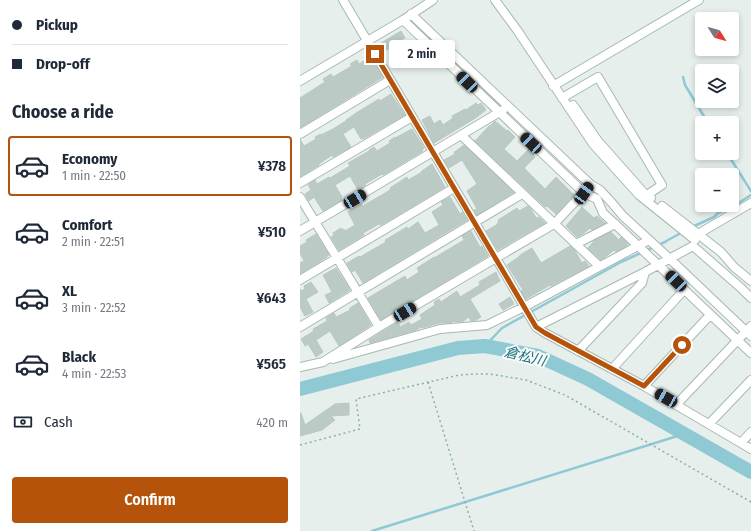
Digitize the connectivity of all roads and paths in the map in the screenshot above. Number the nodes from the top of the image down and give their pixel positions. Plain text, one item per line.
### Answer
1 (343, 0) edge
2 (433, 0) edge
3 (495, 0) edge
4 (699, 0) edge
5 (411, 14) junction
6 (403, 20) junction
7 (367, 41) junction
8 (390, 80) junction
9 (300, 81) edge
10 (553, 86) junction
11 (564, 97) junction
12 (509, 107) junction
13 (499, 112) junction
14 (412, 117) junction
15 (300, 134) edge
16 (461, 136) junction
17 (433, 152) junction
18 (300, 183) edge
19 (590, 184) junction
20 (454, 188) junction
21 (584, 193) junction
22 (522, 194) junction
23 (647, 195) junction
24 (300, 197) edge
25 (612, 203) junction
26 (751, 203) edge
27 (602, 213) junction
28 (316, 222) junction
29 (475, 223) junction
30 (554, 224) junction
31 (615, 224) junction
32 (300, 231) edge
33 (649, 240) junction
34 (695, 240) junction
35 (576, 244) junction
36 (639, 246) junction
37 (337, 258) junction
38 (496, 258) junction
39 (670, 258) junction
40 (658, 265) junction
41 (599, 266) junction
42 (645, 272) junction
43 (300, 280) edge
44 (751, 281) edge
45 (741, 288) junction
46 (684, 290) junction
47 (357, 292) junction
48 (751, 298) edge
49 (524, 307) junction
50 (710, 314) junction
51 (300, 327) edge
52 (379, 327) junction
53 (536, 327) junction
54 (749, 331) edge
55 (737, 340) junction
56 (578, 351) junction
57 (751, 354) edge
58 (323, 362) junction
59 (300, 367) edge
60 (612, 369) junction
61 (751, 380) edge
62 (428, 382) junction
63 (644, 386) junction
64 (676, 405) junction
65 (709, 424) junction
66 (751, 432) edge
67 (741, 443) junction
68 (300, 445) edge
69 (751, 449) edge
70 (751, 502) edge
71 (474, 531) edge

1 - 7 street
2 - 5 street
3 - 10 street
4 - 10 street
5 - 6 street
5 - 12 street
6 - 7 street
6 - 13 street
7 - 8 street
7 - 9 street
8 - 14 street
8 - 15 street
10 - 11 street
11 - 23 street
11 - 23 street
11 - 34 street
12 - 13 street
12 - 19 street
13 - 16 street
13 - 21 street
14 - 17 street
14 - 18 street
16 - 17 street
16 - 22 street
17 - 20 street
17 - 28 street
19 - 21 street
19 - 25 street
20 - 29 street
20 - 37 street
21 - 27 street
21 - 30 street
22 - 29 street
22 - 30 street
23 - 34 street
24 - 28 street
25 - 27 street
25 - 33 street
26 - 34 street
27 - 31 street
28 - 32 street
28 - 37 street
29 - 38 street
29 - 47 street
30 - 35 street
30 - 38 street
31 - 35 street
31 - 36 street
33 - 36 street
33 - 39 street
34 - 39 street
34 - 44 street
34 - 45 street
35 - 41 street
36 - 40 street
36 - 41 street
37 - 43 street
37 - 47 street
38 - 49 street
38 - 52 street
39 - 40 street
39 - 54 street
40 - 42 street
40 - 46 street
41 - 49 street
42 - 53 street
42 - 56 street
44 - 45 street
45 - 48 street
46 - 50 street
46 - 60 street
47 - 51 street
47 - 52 street
49 - 53 street
49 - 58 street
50 - 55 street
50 - 63 street
52 - 58 street
53 - 56 street
54 - 55 street
55 - 57 street
55 - 64 street
56 - 60 street
58 - 59 street
60 - 63 street
61 - 65 street
62 - 68 path
62 - 70 path
62 - 71 path
63 - 64 street
64 - 65 street
65 - 67 street
66 - 67 street
67 - 69 street

